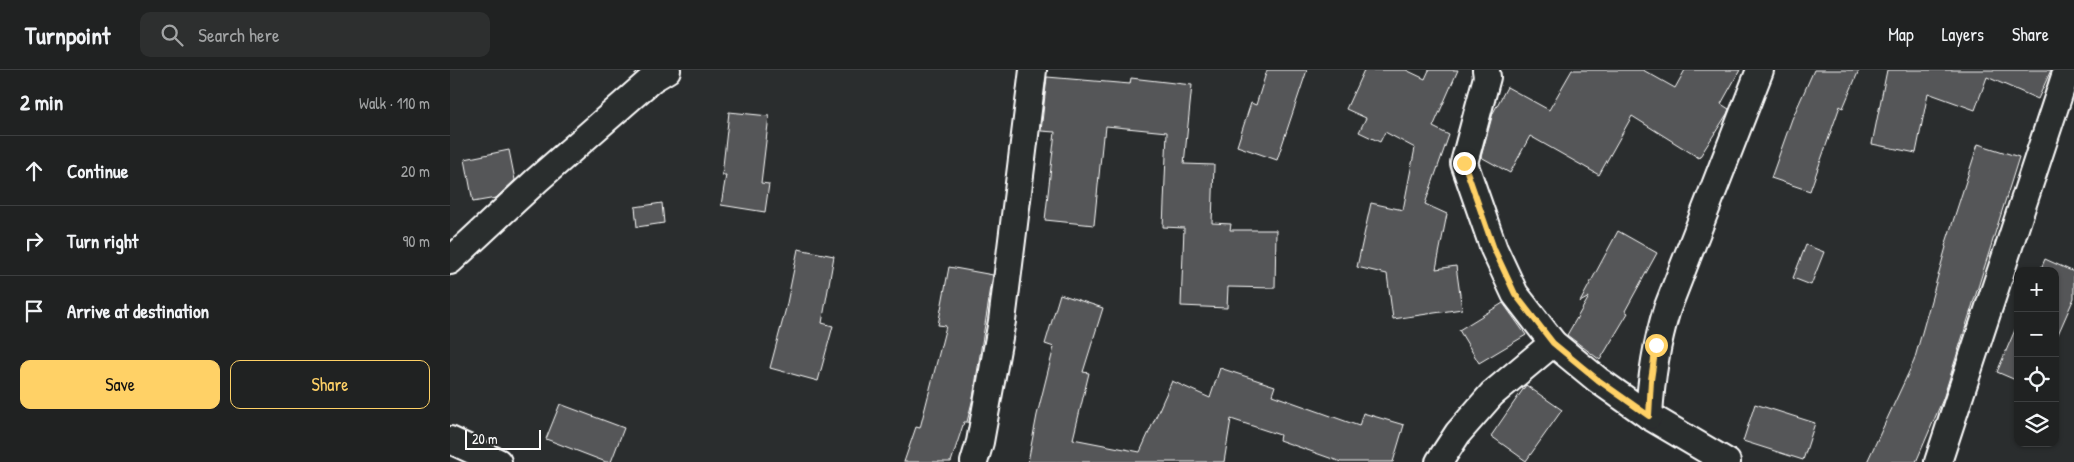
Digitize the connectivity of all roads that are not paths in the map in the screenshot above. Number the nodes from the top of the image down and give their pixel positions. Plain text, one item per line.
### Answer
1 (667, 70) edge
2 (1033, 70) edge
3 (1486, 70) edge
4 (1760, 70) edge
5 (2067, 70) edge
6 (450, 261) edge
7 (1553, 343) junction
8 (1649, 416) junction
9 (450, 440) edge
10 (498, 462) edge
11 (974, 462) edge
12 (1439, 462) edge
13 (1727, 462) edge
14 (1938, 462) edge

1 - 6 street
2 - 11 street
3 - 7 street
4 - 8 street
5 - 14 street
7 - 8 street
7 - 12 street
8 - 13 street
9 - 10 street

